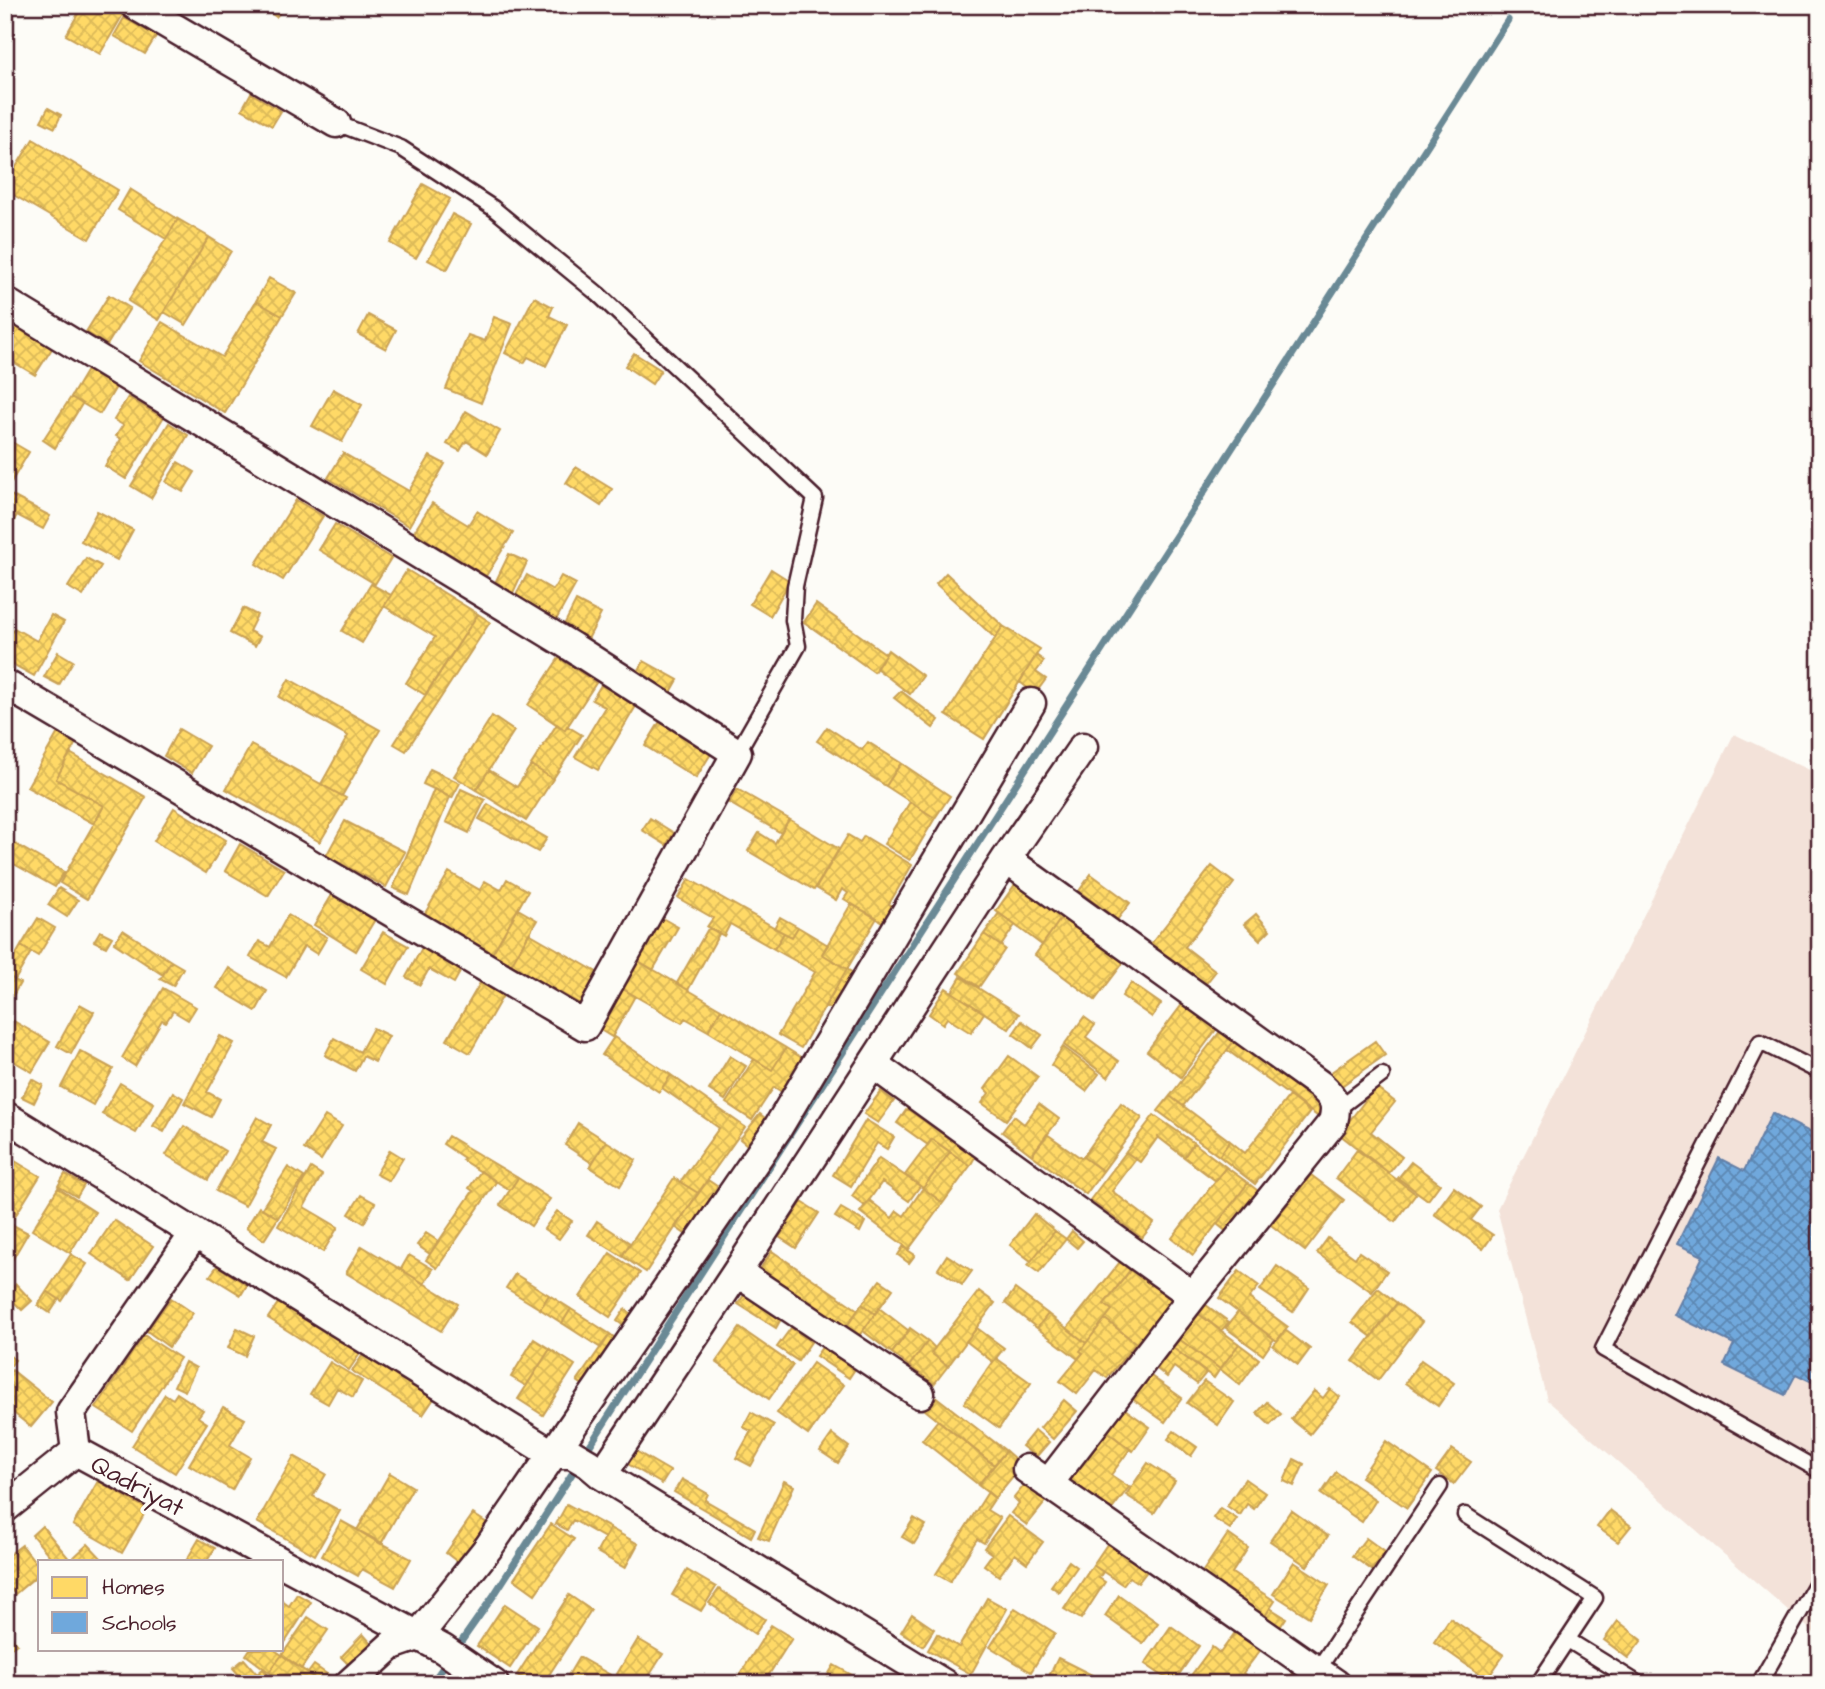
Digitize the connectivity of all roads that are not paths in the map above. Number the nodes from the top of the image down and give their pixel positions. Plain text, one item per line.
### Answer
1 (135, 5) edge
2 (336, 123) joint
3 (5, 302) edge
4 (5, 684) edge
5 (1031, 704) dead end
6 (1083, 747) dead end
7 (737, 753) junction
8 (1006, 859) junction
9 (873, 1064) junction
10 (1820, 1072) edge
11 (1382, 1076) dead end
12 (1336, 1110) junction
13 (5, 1116) edge
14 (195, 1233) junction
15 (737, 1272) junction
16 (1193, 1296) junction
17 (920, 1394) dead end
18 (76, 1451) junction
19 (579, 1462) junction
20 (1820, 1471) edge
21 (1440, 1486) dead end
22 (5, 1508) edge
23 (1465, 1515) dead end
24 (276, 1560) edge
25 (284, 1564) edge
26 (1820, 1577) edge
27 (418, 1636) junction
28 (1568, 1640) junction
29 (1327, 1677) edge
30 (349, 1684) edge
31 (494, 1684) edge
32 (944, 1684) edge
33 (1538, 1684) edge
34 (1639, 1684) edge
35 (1759, 1684) edge

1 - 2 street
2 - 7 lane
3 - 7 street
4 - 7 street
5 - 19 street
6 - 8 street
8 - 9 street
8 - 12 street
9 - 15 street
9 - 16 street
10 - 20 lane
11 - 12 lane
12 - 16 street
13 - 14 street
14 - 18 street
14 - 19 street
15 - 17 street
15 - 19 street
16 - 29 street
18 - 22 street, Qadriyat
18 - 24 street, Qadriyat
19 - 27 street
19 - 32 street
21 - 29 lane
23 - 28 lane
25 - 27 street, Qadriyat
26 - 35 lane
27 - 30 street
27 - 31 street, Qadriyat
28 - 33 lane
28 - 34 lane

